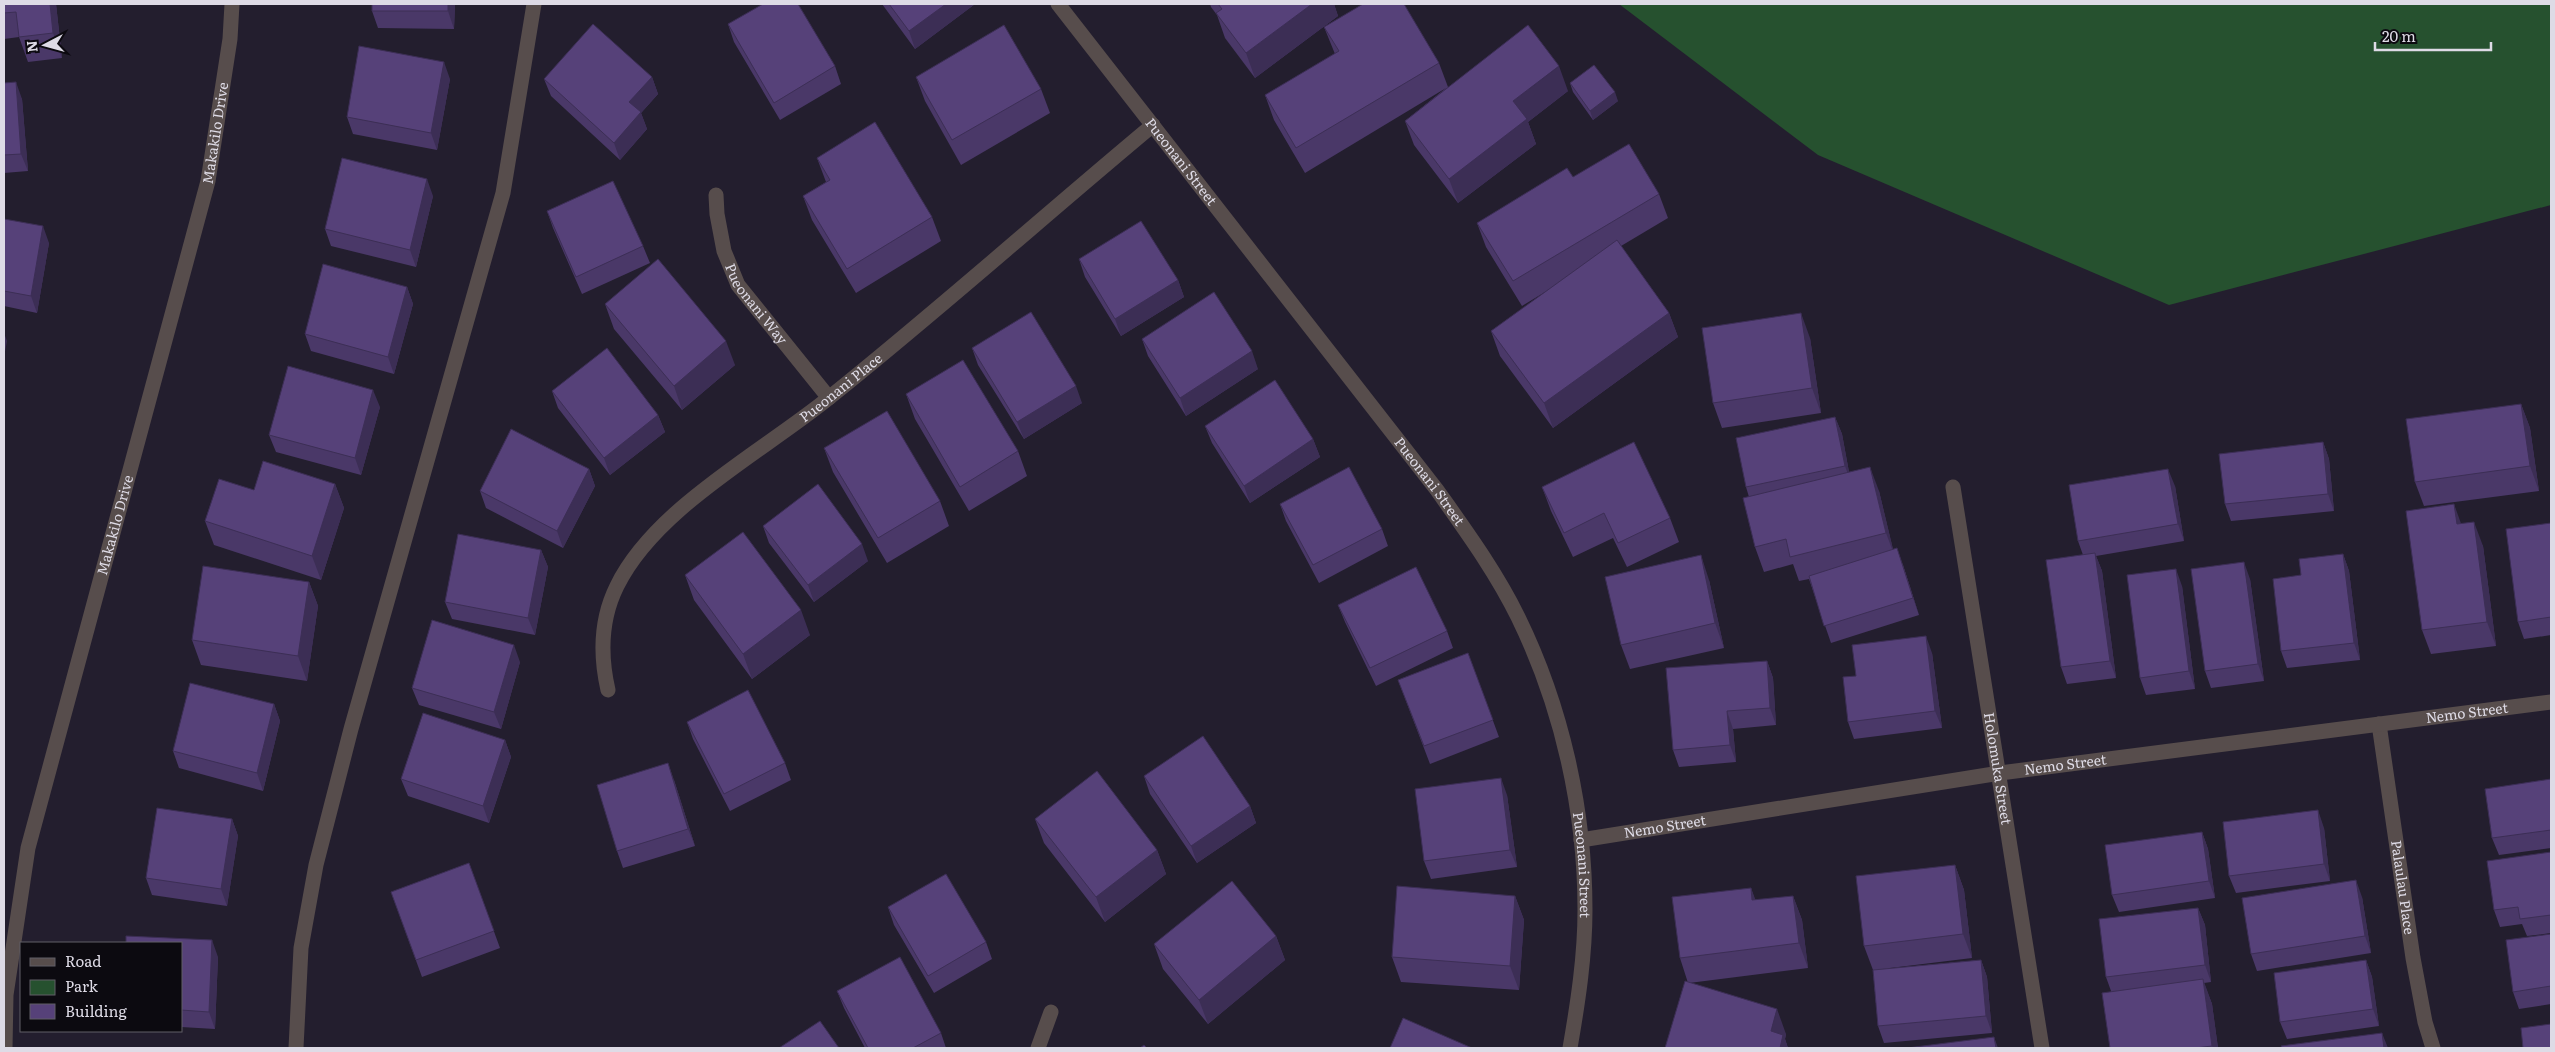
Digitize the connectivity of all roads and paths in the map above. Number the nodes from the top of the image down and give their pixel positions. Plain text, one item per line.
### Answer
1 (232, 4) edge
2 (534, 4) edge
3 (1058, 4) edge
4 (1153, 125) junction
5 (716, 195) dead end
6 (829, 398) junction
7 (1953, 488) dead end
8 (608, 690) dead end
9 (2551, 702) edge
10 (2379, 724) junction
11 (2000, 773) junction
12 (1581, 840) junction
13 (1051, 1012) dead end
14 (5, 1048) edge
15 (296, 1048) edge
16 (1038, 1048) edge
17 (1570, 1048) edge
18 (2042, 1048) edge
19 (2434, 1048) edge

1 - 14 street, Makakilo Drive
2 - 15 street
3 - 4 street, Pueonani Street
4 - 6 street, Pueonani Place
4 - 12 street, Pueonani Street
5 - 6 street, Pueonani Way
6 - 8 street, Pueonani Place
7 - 11 street, Holomuka Street
9 - 10 street, Nemo Street
10 - 11 street, Nemo Street
10 - 19 street, Palaulau Place
11 - 12 street, Nemo Street
11 - 18 street, Holomuka Street
12 - 17 street, Pueonani Street
13 - 16 street

